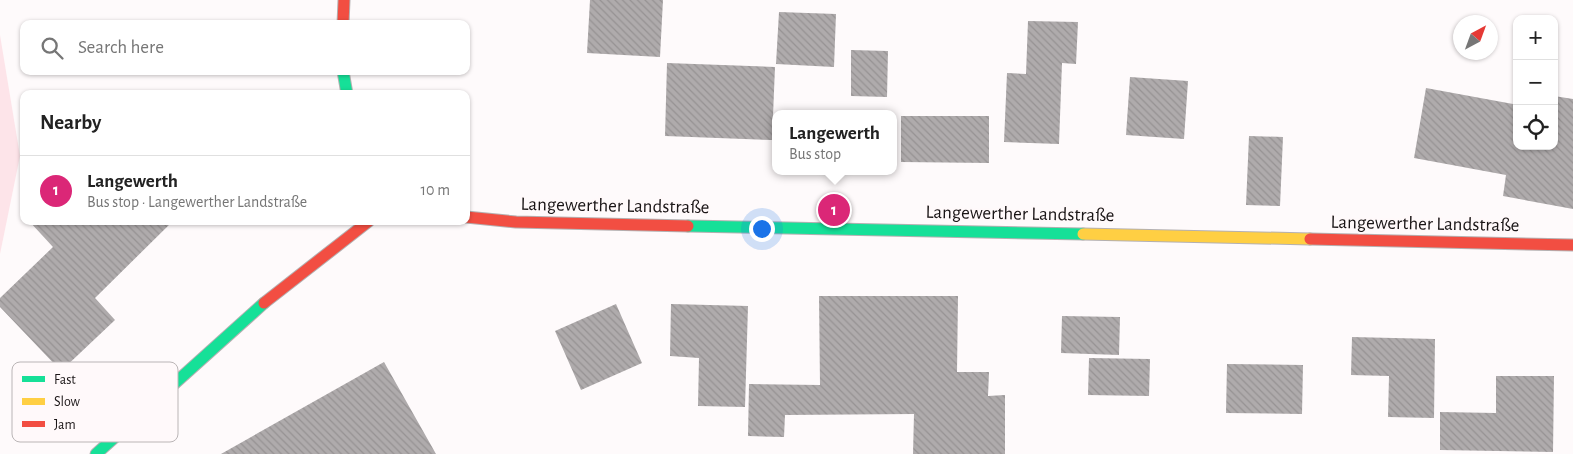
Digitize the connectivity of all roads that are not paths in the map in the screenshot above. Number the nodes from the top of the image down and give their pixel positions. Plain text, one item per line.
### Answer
1 (344, 0) edge
2 (342, 20) edge
3 (345, 75) edge
4 (346, 90) edge
5 (470, 217) edge
6 (364, 225) edge
7 (1573, 245) edge
8 (178, 380) edge
9 (109, 442) edge
10 (96, 454) edge

1 - 2 main road
3 - 4 main road
5 - 7 main road, Langewerther Landstraße
6 - 8 main road
9 - 10 main road

